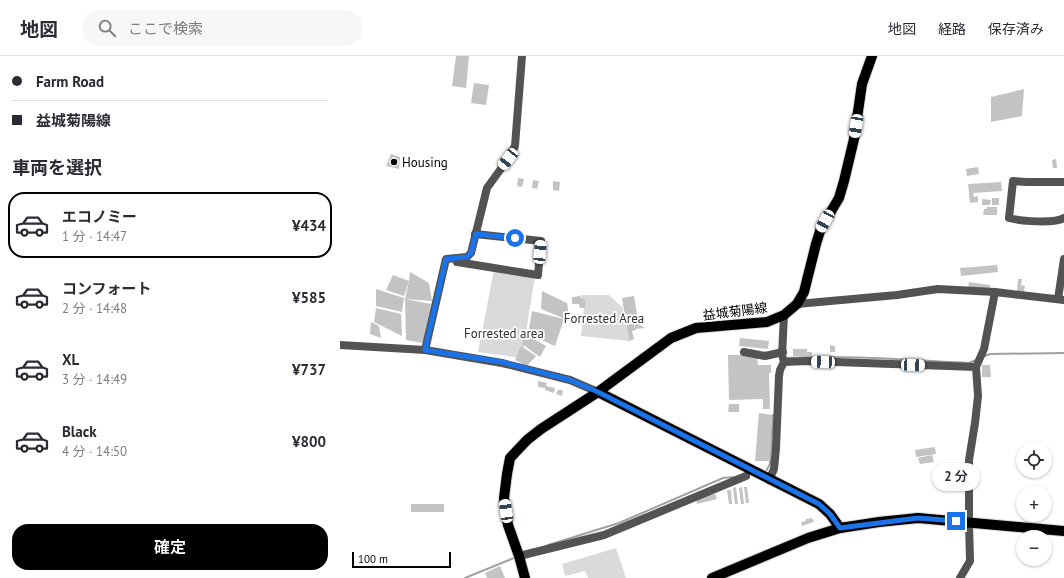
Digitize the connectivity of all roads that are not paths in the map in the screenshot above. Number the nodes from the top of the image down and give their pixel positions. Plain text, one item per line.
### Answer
1 (522, 56) edge
2 (872, 56) edge
3 (1064, 182) edge
4 (1064, 218) edge
5 (476, 234) junction
6 (1064, 259) edge
7 (444, 266) junction
8 (996, 292) junction
9 (1061, 300) edge
10 (797, 304) junction
11 (784, 315) junction
12 (340, 345) edge
13 (425, 350) junction
14 (744, 352) dead end
15 (783, 352) junction
16 (784, 362) junction
17 (976, 367) junction
18 (598, 392) junction
19 (746, 476) dead end
20 (769, 480) junction
21 (969, 522) junction
22 (840, 528) junction
23 (1064, 531) edge
24 (519, 556) junction
25 (525, 578) edge
26 (712, 578) edge
27 (960, 578) edge

1 - 5 street
2 - 10 main road, 益城菊陽線
3 - 4 street
5 - 7 street
5 - 7 street
6 - 9 street
7 - 13 street
8 - 9 street
8 - 10 street
8 - 17 street
10 - 11 main road, 益城菊陽線
11 - 15 street
11 - 18 main road, 益城菊陽線
12 - 13 street
13 - 18 street
14 - 15 street
15 - 16 street
16 - 17 street
16 - 20 street
17 - 21 street
18 - 20 main road
18 - 24 main road, 益城菊陽線
19 - 24 street
20 - 22 main road
21 - 22 main road
21 - 23 main road
21 - 27 street
22 - 26 main road
24 - 25 main road, 益城菊陽線

